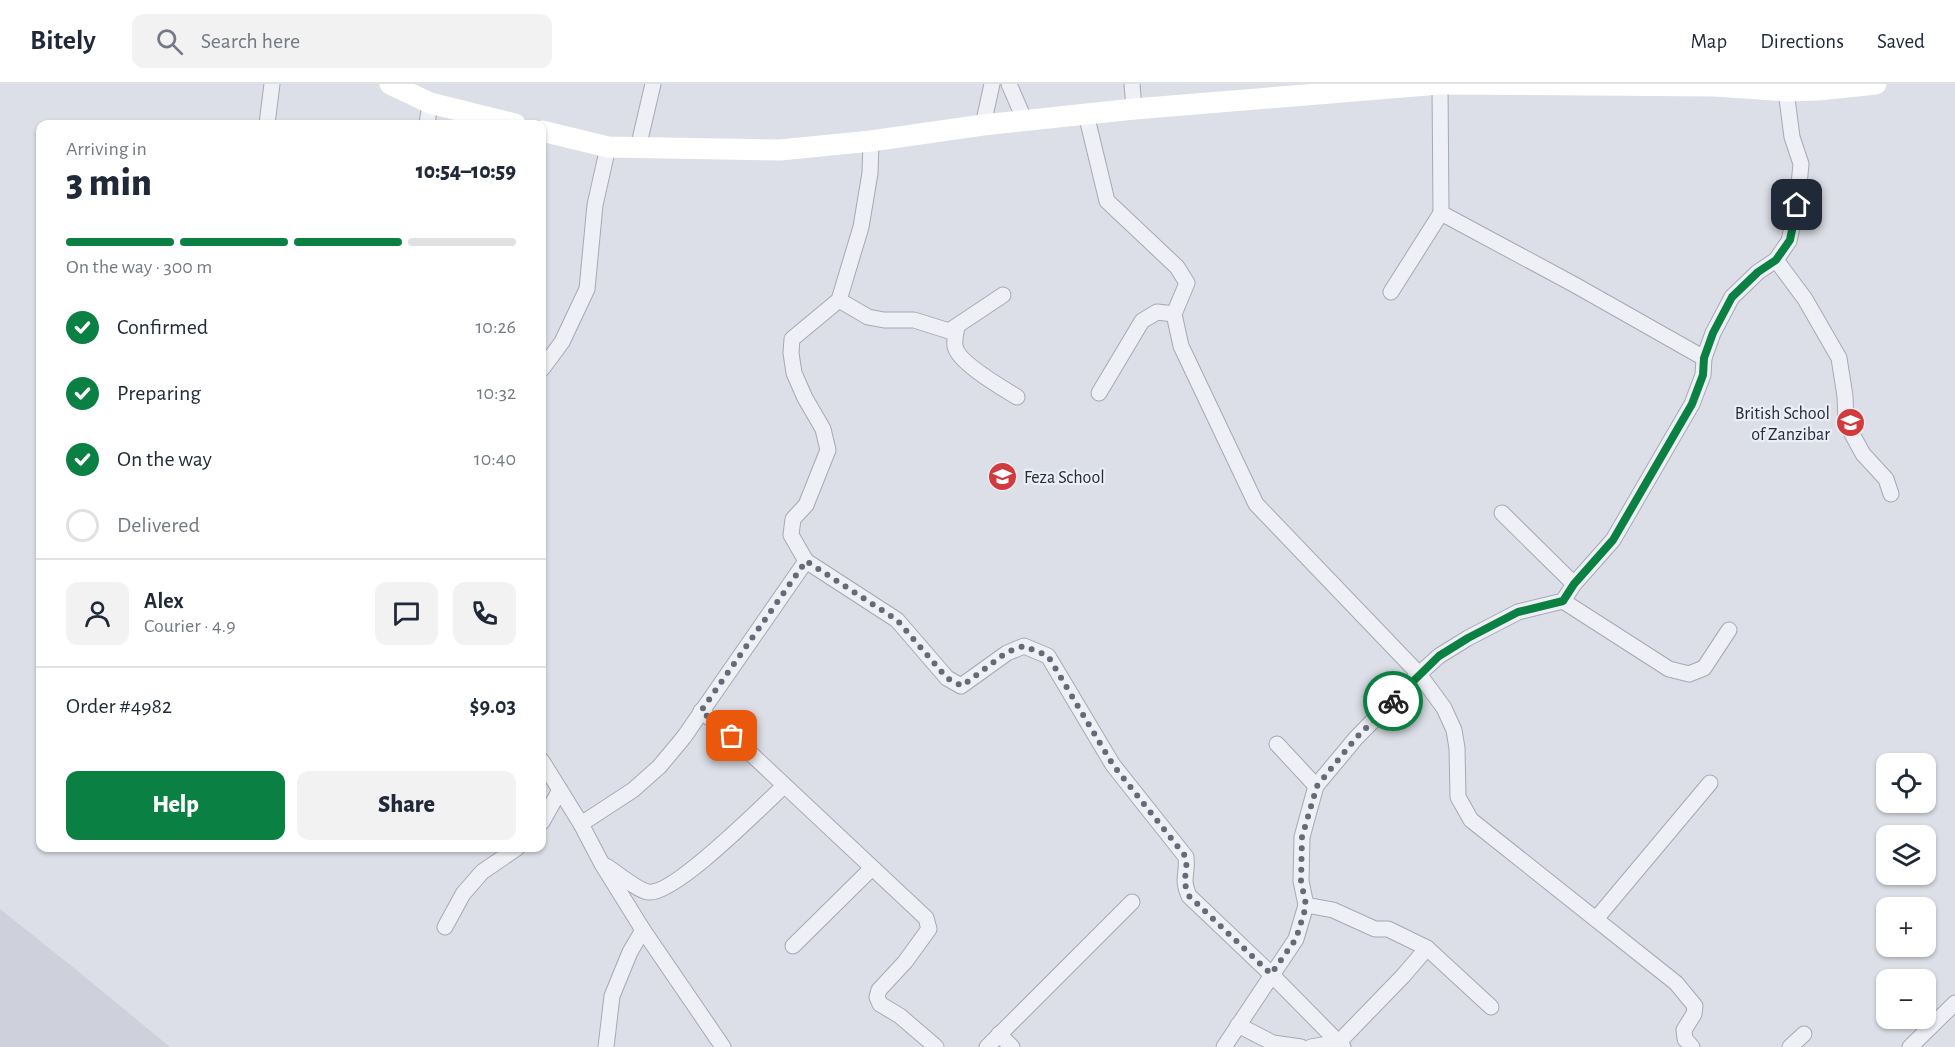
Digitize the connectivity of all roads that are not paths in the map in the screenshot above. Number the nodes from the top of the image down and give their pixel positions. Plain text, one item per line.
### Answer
1 (272, 84) edge
2 (390, 84) edge
3 (653, 84) edge
4 (992, 84) edge
5 (1009, 84) edge
6 (1132, 84) edge
7 (1440, 84) edge
8 (1876, 84) edge
9 (1715, 85) edge
10 (1784, 87) edge
11 (430, 104) junction
12 (1134, 109) junction
13 (1086, 114) junction
14 (268, 120) edge
15 (428, 120) edge
16 (498, 120) edge
17 (1025, 121) junction
18 (983, 125) junction
19 (546, 132) edge
20 (871, 141) junction
21 (608, 147) junction
22 (638, 148) junction
23 (1441, 213) junction
24 (1776, 260) junction
25 (1391, 292) dead end
26 (1003, 295) dead end
27 (839, 300) junction
28 (1174, 314) junction
29 (957, 327) junction
30 (1704, 358) junction
31 (546, 364) edge
32 (1099, 393) dead end
33 (1017, 397) dead end
34 (1891, 494) dead end
35 (1502, 513) dead end
36 (806, 561) junction
37 (1574, 584) junction
38 (1563, 601) junction
39 (1729, 630) dead end
40 (1419, 674) junction
41 (701, 711) junction
42 (1277, 744) dead end
43 (546, 767) edge
44 (1710, 783) dead end
45 (784, 786) junction
46 (1317, 786) junction
47 (560, 790) junction
48 (546, 815) edge
49 (581, 824) junction
50 (512, 852) edge
51 (602, 864) junction
52 (872, 868) junction
53 (1132, 902) dead end
54 (1306, 905) junction
55 (1596, 920) junction
56 (445, 927) dead end
57 (644, 930) junction
58 (794, 946) dead end
59 (1427, 948) junction
60 (1271, 974) junction
61 (1955, 1003) edge
62 (1491, 1007) dead end
63 (1238, 1024) junction
64 (999, 1034) junction
65 (1804, 1034) dead end
66 (1341, 1044) edge
67 (606, 1047) edge
68 (723, 1047) edge
69 (936, 1047) edge
70 (987, 1047) edge
71 (1012, 1047) edge
72 (1224, 1047) edge
73 (1301, 1047) edge
74 (1311, 1047) edge
75 (1692, 1047) edge
76 (1790, 1047) edge
77 (1910, 1047) edge

1 - 14 street
2 - 11 main road
3 - 22 street
4 - 18 street
5 - 17 street
6 - 12 street
7 - 9 main road
7 - 12 main road
7 - 23 street
8 - 10 main road
9 - 10 main road
10 - 24 street
11 - 15 street
11 - 16 main road
12 - 13 main road
13 - 17 main road
13 - 28 street
17 - 18 main road
18 - 20 main road
19 - 21 main road
20 - 22 main road
20 - 27 street
21 - 22 main road
21 - 31 street
23 - 25 street
23 - 30 street
24 - 30 street
24 - 34 street
26 - 29 street
27 - 29 street
27 - 36 street
28 - 32 street
28 - 40 street
29 - 33 street
30 - 37 street
35 - 37 street
36 - 41 street
36 - 60 street
37 - 38 street
38 - 39 street
38 - 40 street
40 - 46 street
40 - 55 street
41 - 45 street
41 - 49 street
42 - 46 street
43 - 47 street
44 - 55 street
45 - 51 street
45 - 52 street
46 - 54 street
47 - 48 street
47 - 49 street
49 - 51 street
50 - 56 street
51 - 57 street
52 - 58 street
52 - 69 street
53 - 64 street
54 - 59 street
54 - 60 street
55 - 75 street
57 - 67 street
57 - 68 street
59 - 62 street
59 - 66 street
60 - 63 street
60 - 66 street
61 - 77 street
63 - 72 street
63 - 73 street
64 - 70 street
64 - 71 street
65 - 76 street
66 - 74 street

